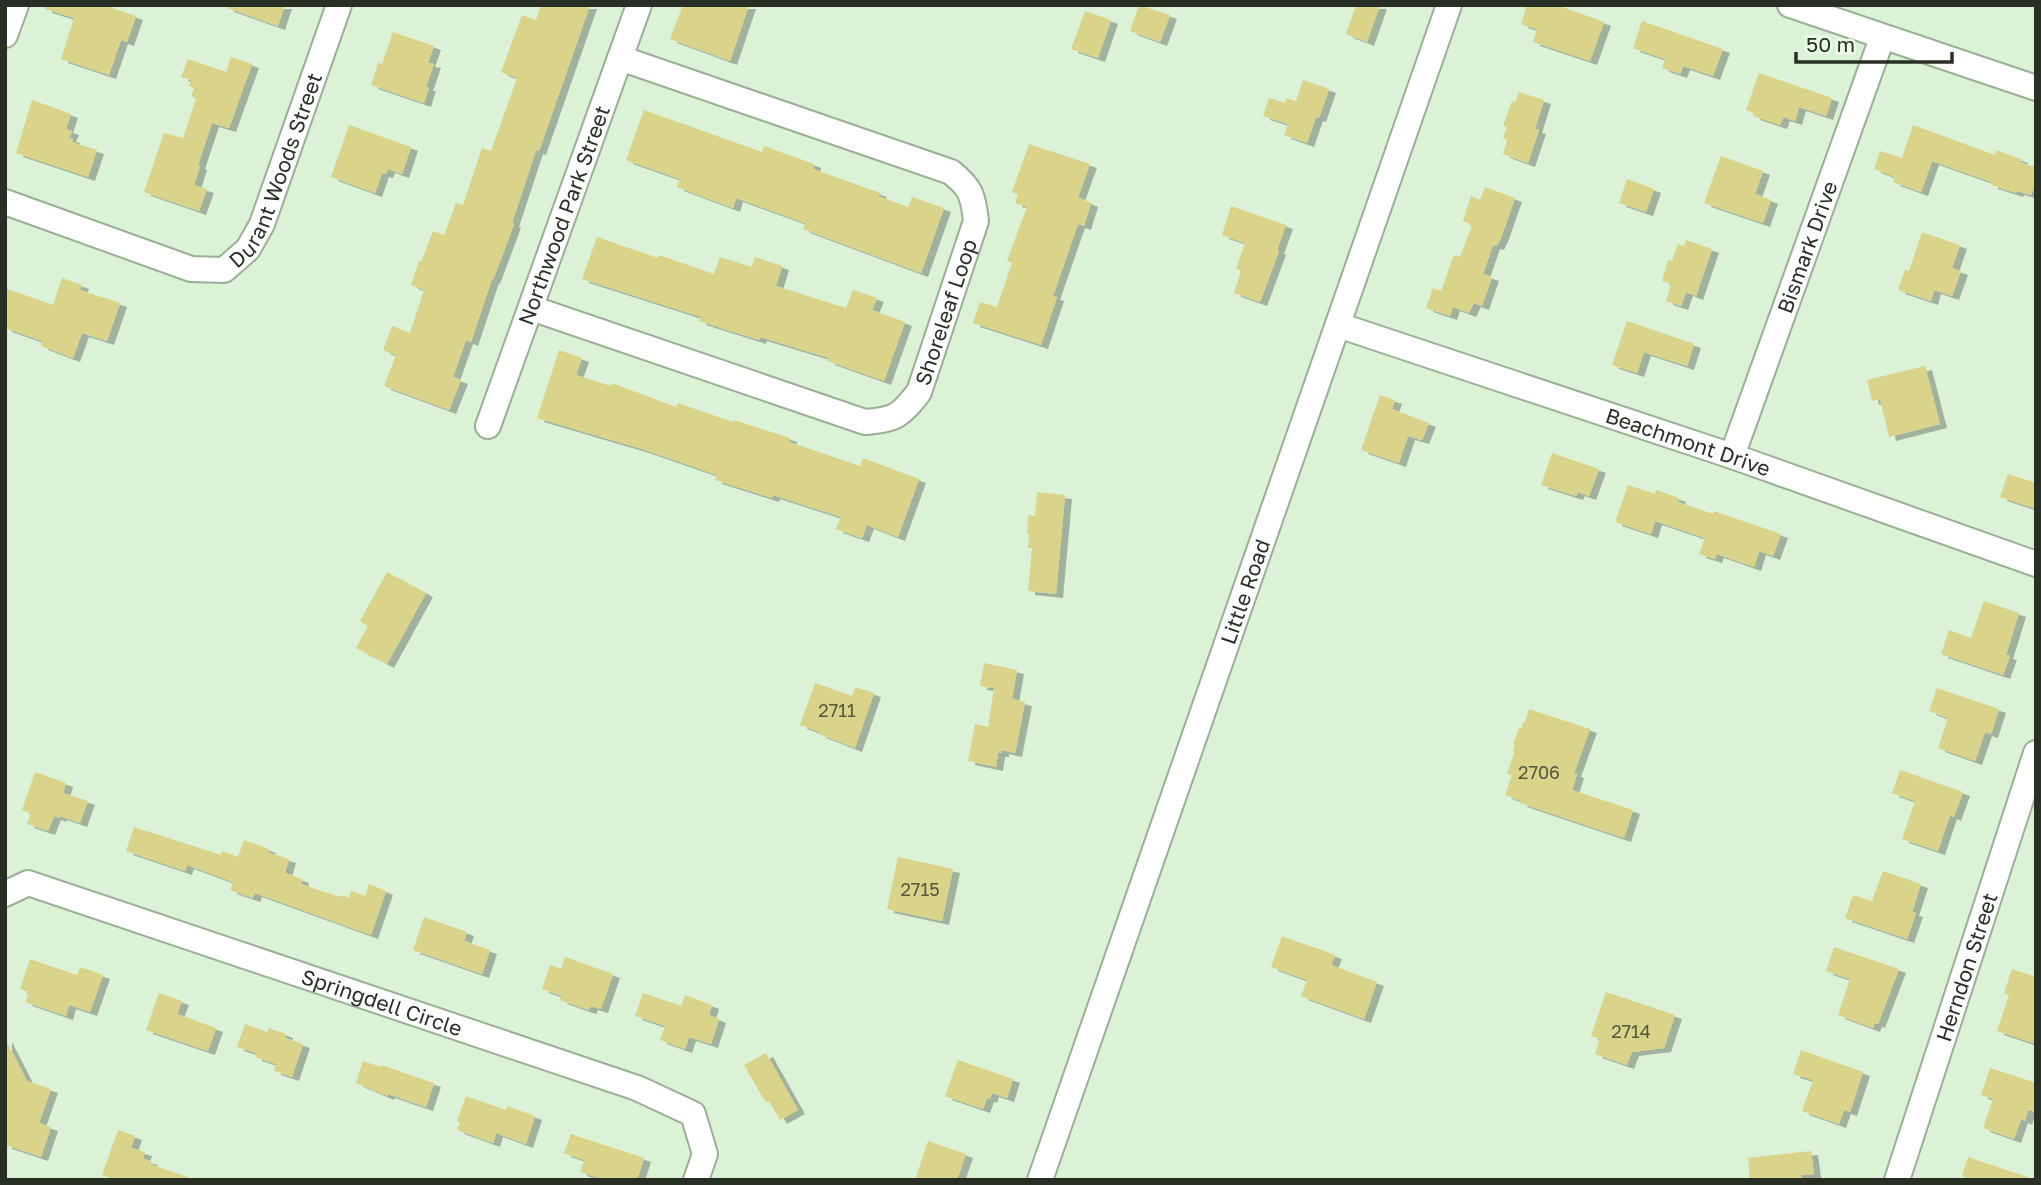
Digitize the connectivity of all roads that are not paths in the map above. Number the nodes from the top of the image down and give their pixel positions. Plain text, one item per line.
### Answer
1 (16, 5) edge
2 (339, 5) edge
3 (639, 5) edge
4 (1449, 5) edge
5 (1790, 5) edge
6 (5, 36) edge
7 (1882, 38) junction
8 (620, 58) junction
9 (2036, 88) edge
10 (5, 202) edge
11 (531, 308) junction
12 (1338, 325) junction
13 (488, 426) dead end
14 (1732, 456) junction
15 (2036, 564) edge
16 (2036, 753) edge
17 (5, 894) edge
18 (696, 1180) edge
19 (1040, 1180) edge
20 (1897, 1180) edge

1 - 6 street
2 - 10 street, Durant Woods Street
3 - 8 street, Northwood Park Street
4 - 12 street, Little Road
5 - 7 street
7 - 9 street
7 - 14 street, Bismark Drive
8 - 11 street, Northwood Park Street
8 - 11 street, Shoreleaf Loop
11 - 13 street, Northwood Park Street
12 - 14 street, Beachmont Drive
12 - 19 street, Little Road
14 - 15 street, Beachmont Drive
16 - 20 street, Herndon Street
17 - 18 street, Springdell Circle

